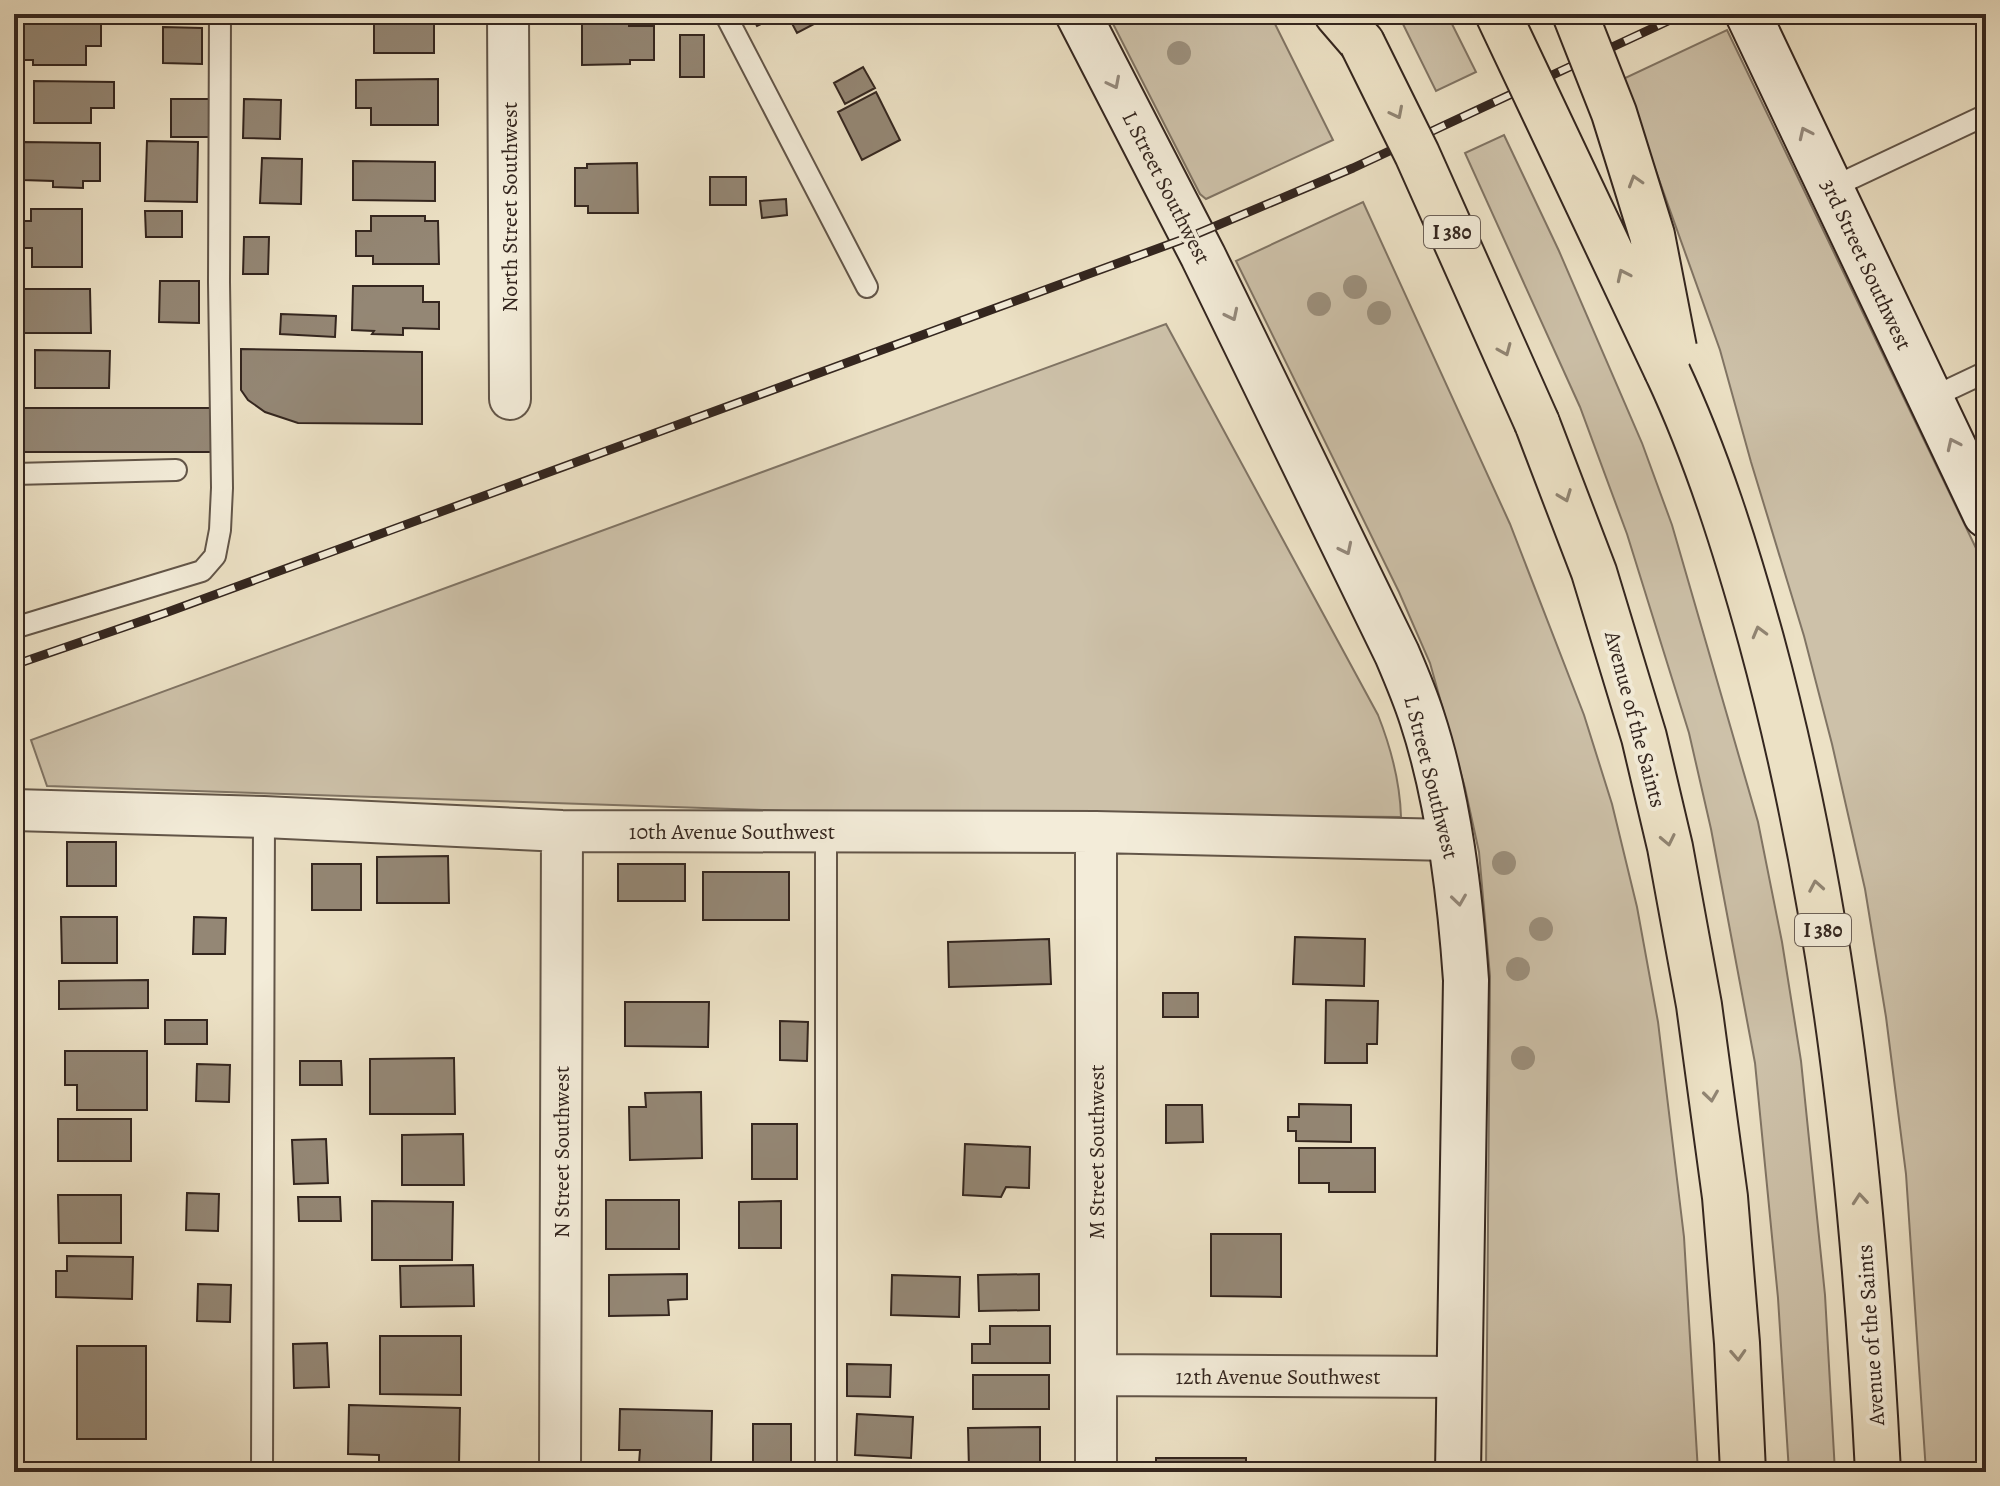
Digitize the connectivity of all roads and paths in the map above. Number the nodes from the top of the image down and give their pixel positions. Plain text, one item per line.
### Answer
1 (220, 14) edge
2 (508, 14) edge
3 (725, 14) edge
4 (1078, 14) edge
5 (1498, 14) edge
6 (1575, 14) edge
7 (1748, 14) edge
8 (1349, 24) edge
9 (1986, 115) edge
10 (1831, 188) junction
11 (867, 287) dead end
12 (1986, 372) edge
13 (1676, 380) junction
14 (1931, 398) junction
15 (510, 399) dead end
16 (176, 470) dead end
17 (14, 474) edge
18 (1986, 515) edge
19 (14, 628) edge
20 (14, 810) edge
21 (264, 817) junction
22 (562, 831) junction
23 (826, 831) junction
24 (1096, 832) junction
25 (1450, 840) junction
26 (1096, 1375) junction
27 (1459, 1377) junction
28 (262, 1472) edge
29 (560, 1472) edge
30 (826, 1472) edge
31 (1096, 1472) edge
32 (1458, 1472) edge
33 (1743, 1472) edge
34 (1878, 1472) edge

1 - 19 lane
2 - 15 street, North Street Southwest
3 - 11 lane
4 -> 25 street, L Street Southwest
13 -> 5 highway, Avenue of the Saints / I 380, bridge
13 -> 6 highway, bridge
10 -> 7 street, 3rd Street Southwest
8 -> 33 highway, Avenue of the Saints / I 380, bridge
9 - 10 lane
10 - 14 street, 3rd Street Southwest
12 - 14 lane
34 -> 13 highway, Avenue of the Saints / I 380
18 -> 14 street, 3rd Street Southwest
16 - 17 lane
20 - 21 street, 10th Avenue Southwest
21 - 22 street, 10th Avenue Southwest
21 - 28 lane
22 - 23 street, 10th Avenue Southwest
22 - 29 street, N Street Southwest
23 - 24 street, 10th Avenue Southwest
23 - 30 lane
24 - 25 street, 10th Avenue Southwest
24 - 26 street, M Street Southwest
25 -> 27 street, L Street Southwest
26 - 27 street, 12th Avenue Southwest
26 - 31 street, M Street Southwest
27 - 32 street, L Street Southwest

